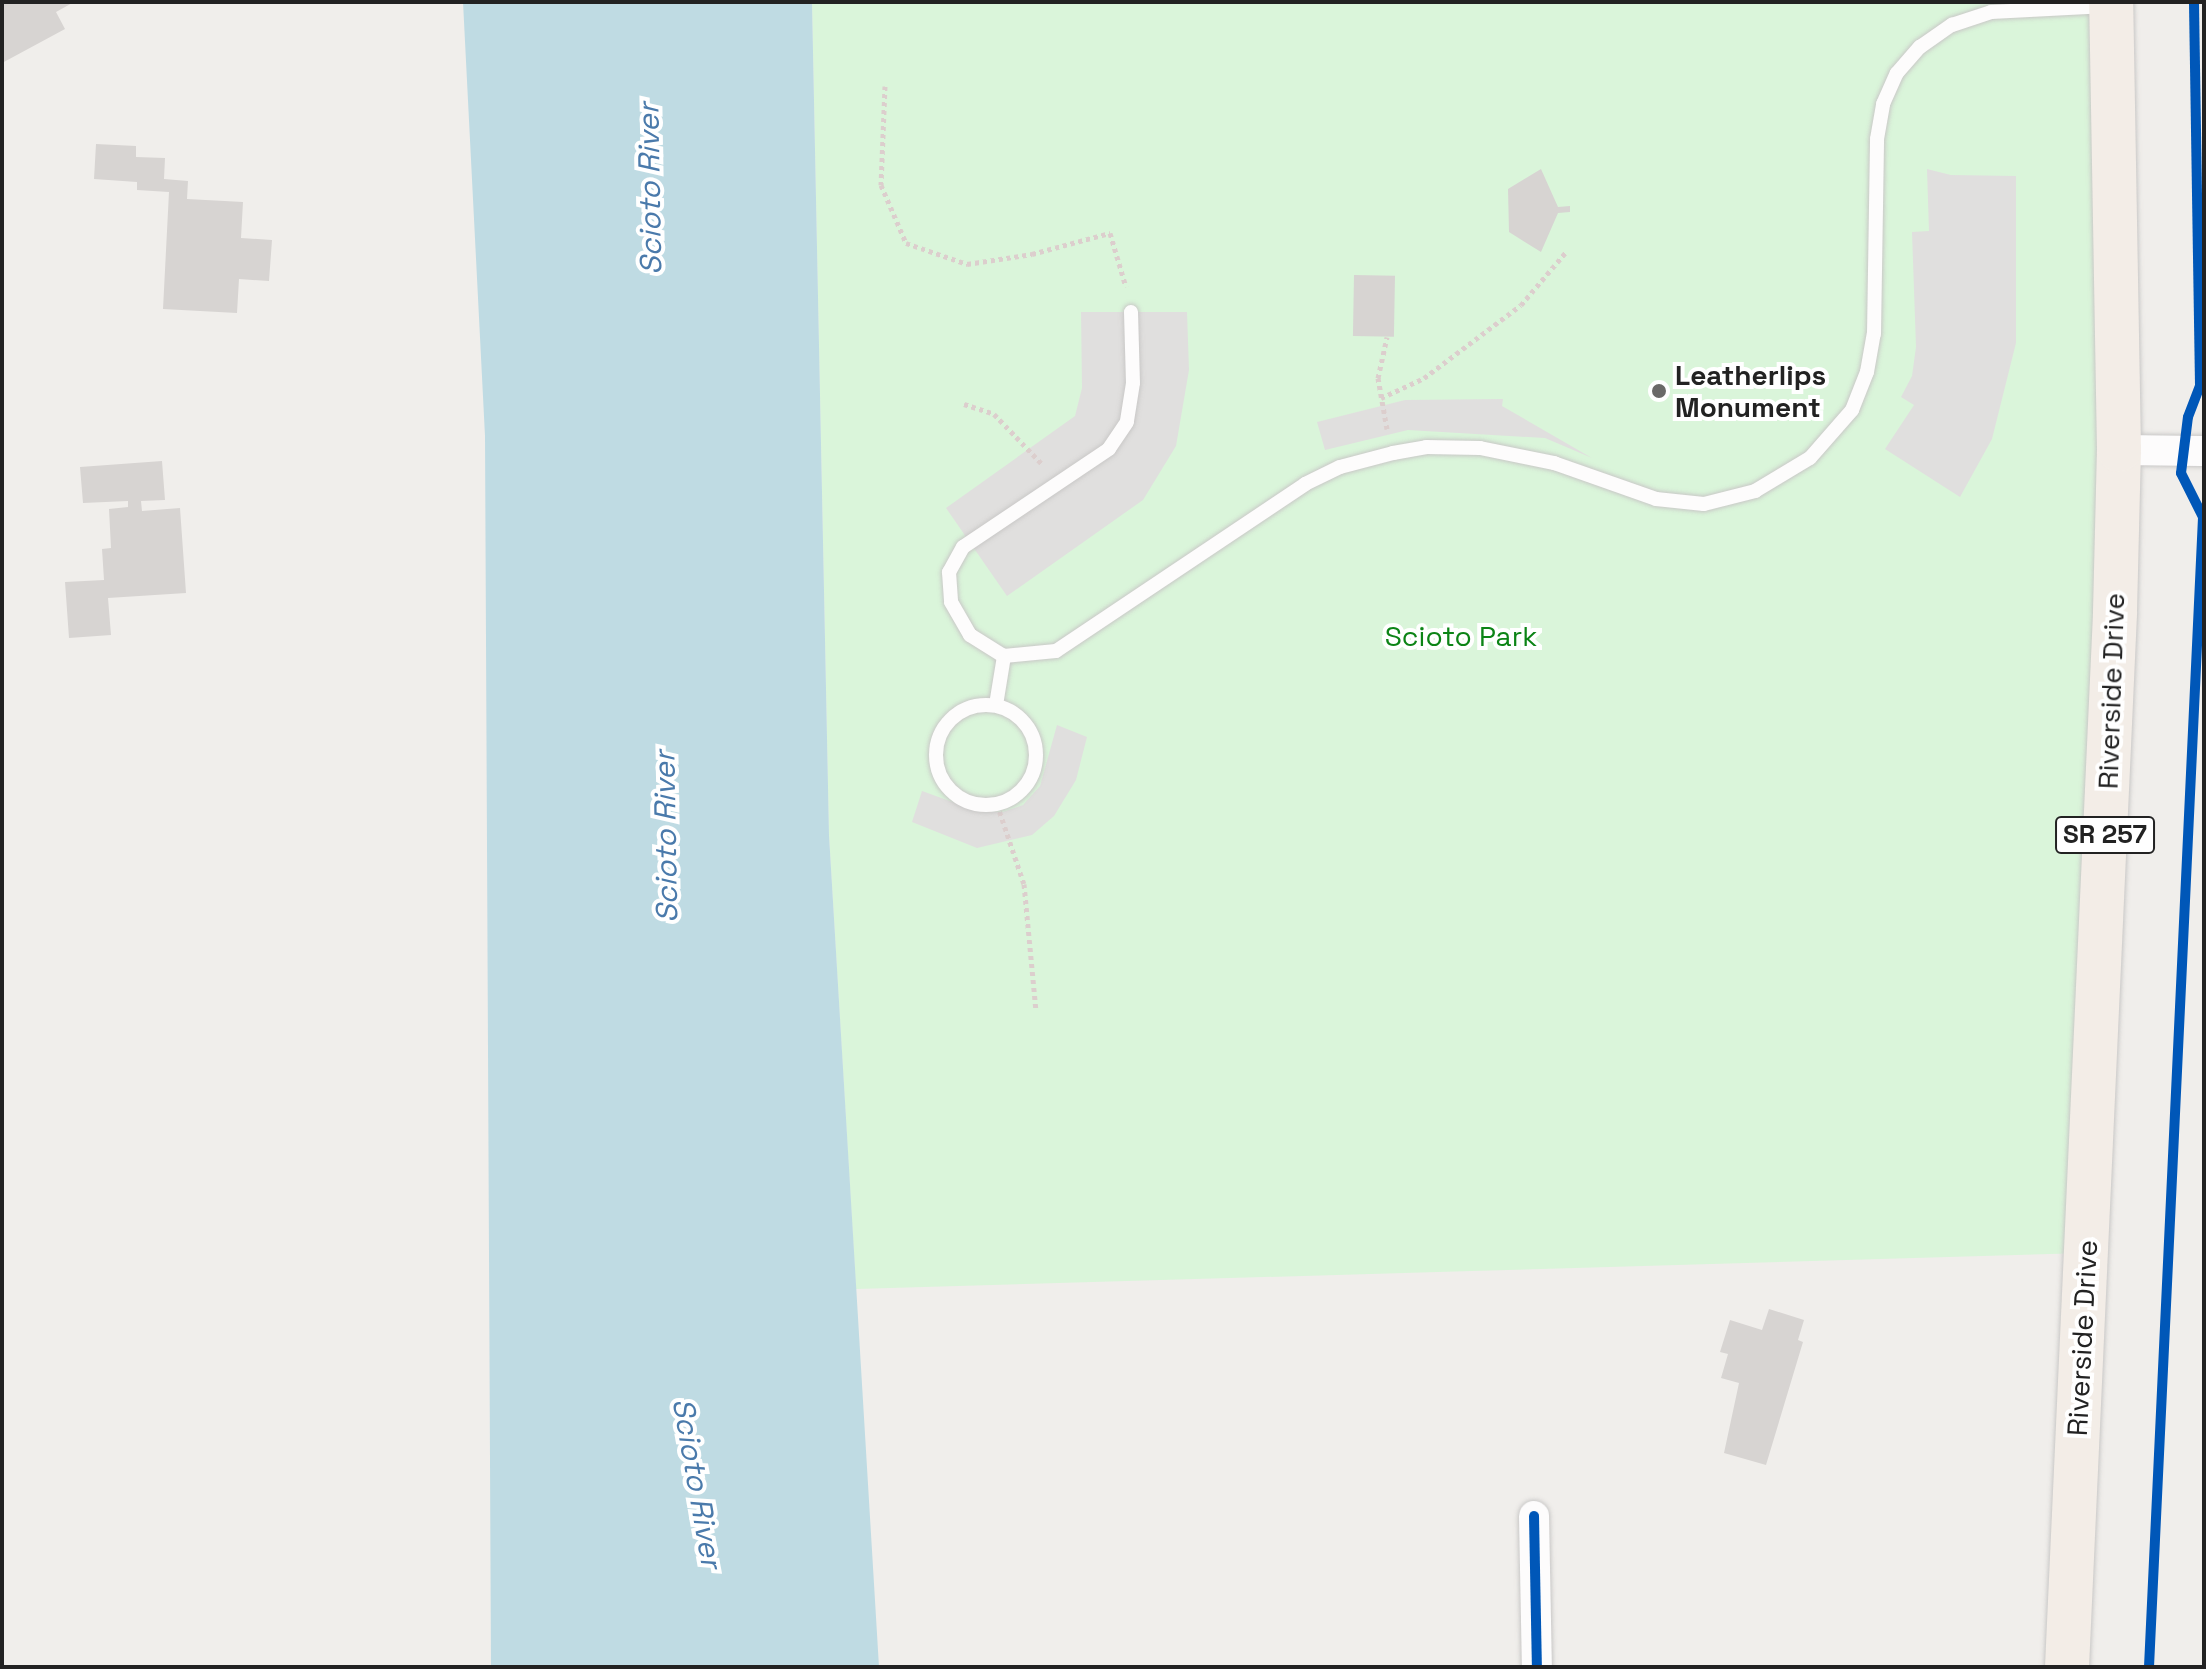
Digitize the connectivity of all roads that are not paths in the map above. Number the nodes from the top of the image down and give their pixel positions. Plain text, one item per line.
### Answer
1 (2111, 4) edge
2 (1131, 312) road end
3 (2119, 450) junction
4 (2204, 451) edge
5 (1004, 656) junction
6 (996, 705) junction
7 (1534, 1516) dead end
8 (1537, 1667) edge
9 (2067, 1667) edge

1 - 3 main road, Riverside Drive / SR 257
1 - 5 lane
2 - 5 lane
3 - 4 street
3 - 9 main road, Riverside Drive / SR 257
5 - 6 lane
6 - 6 lane
7 - 8 street

